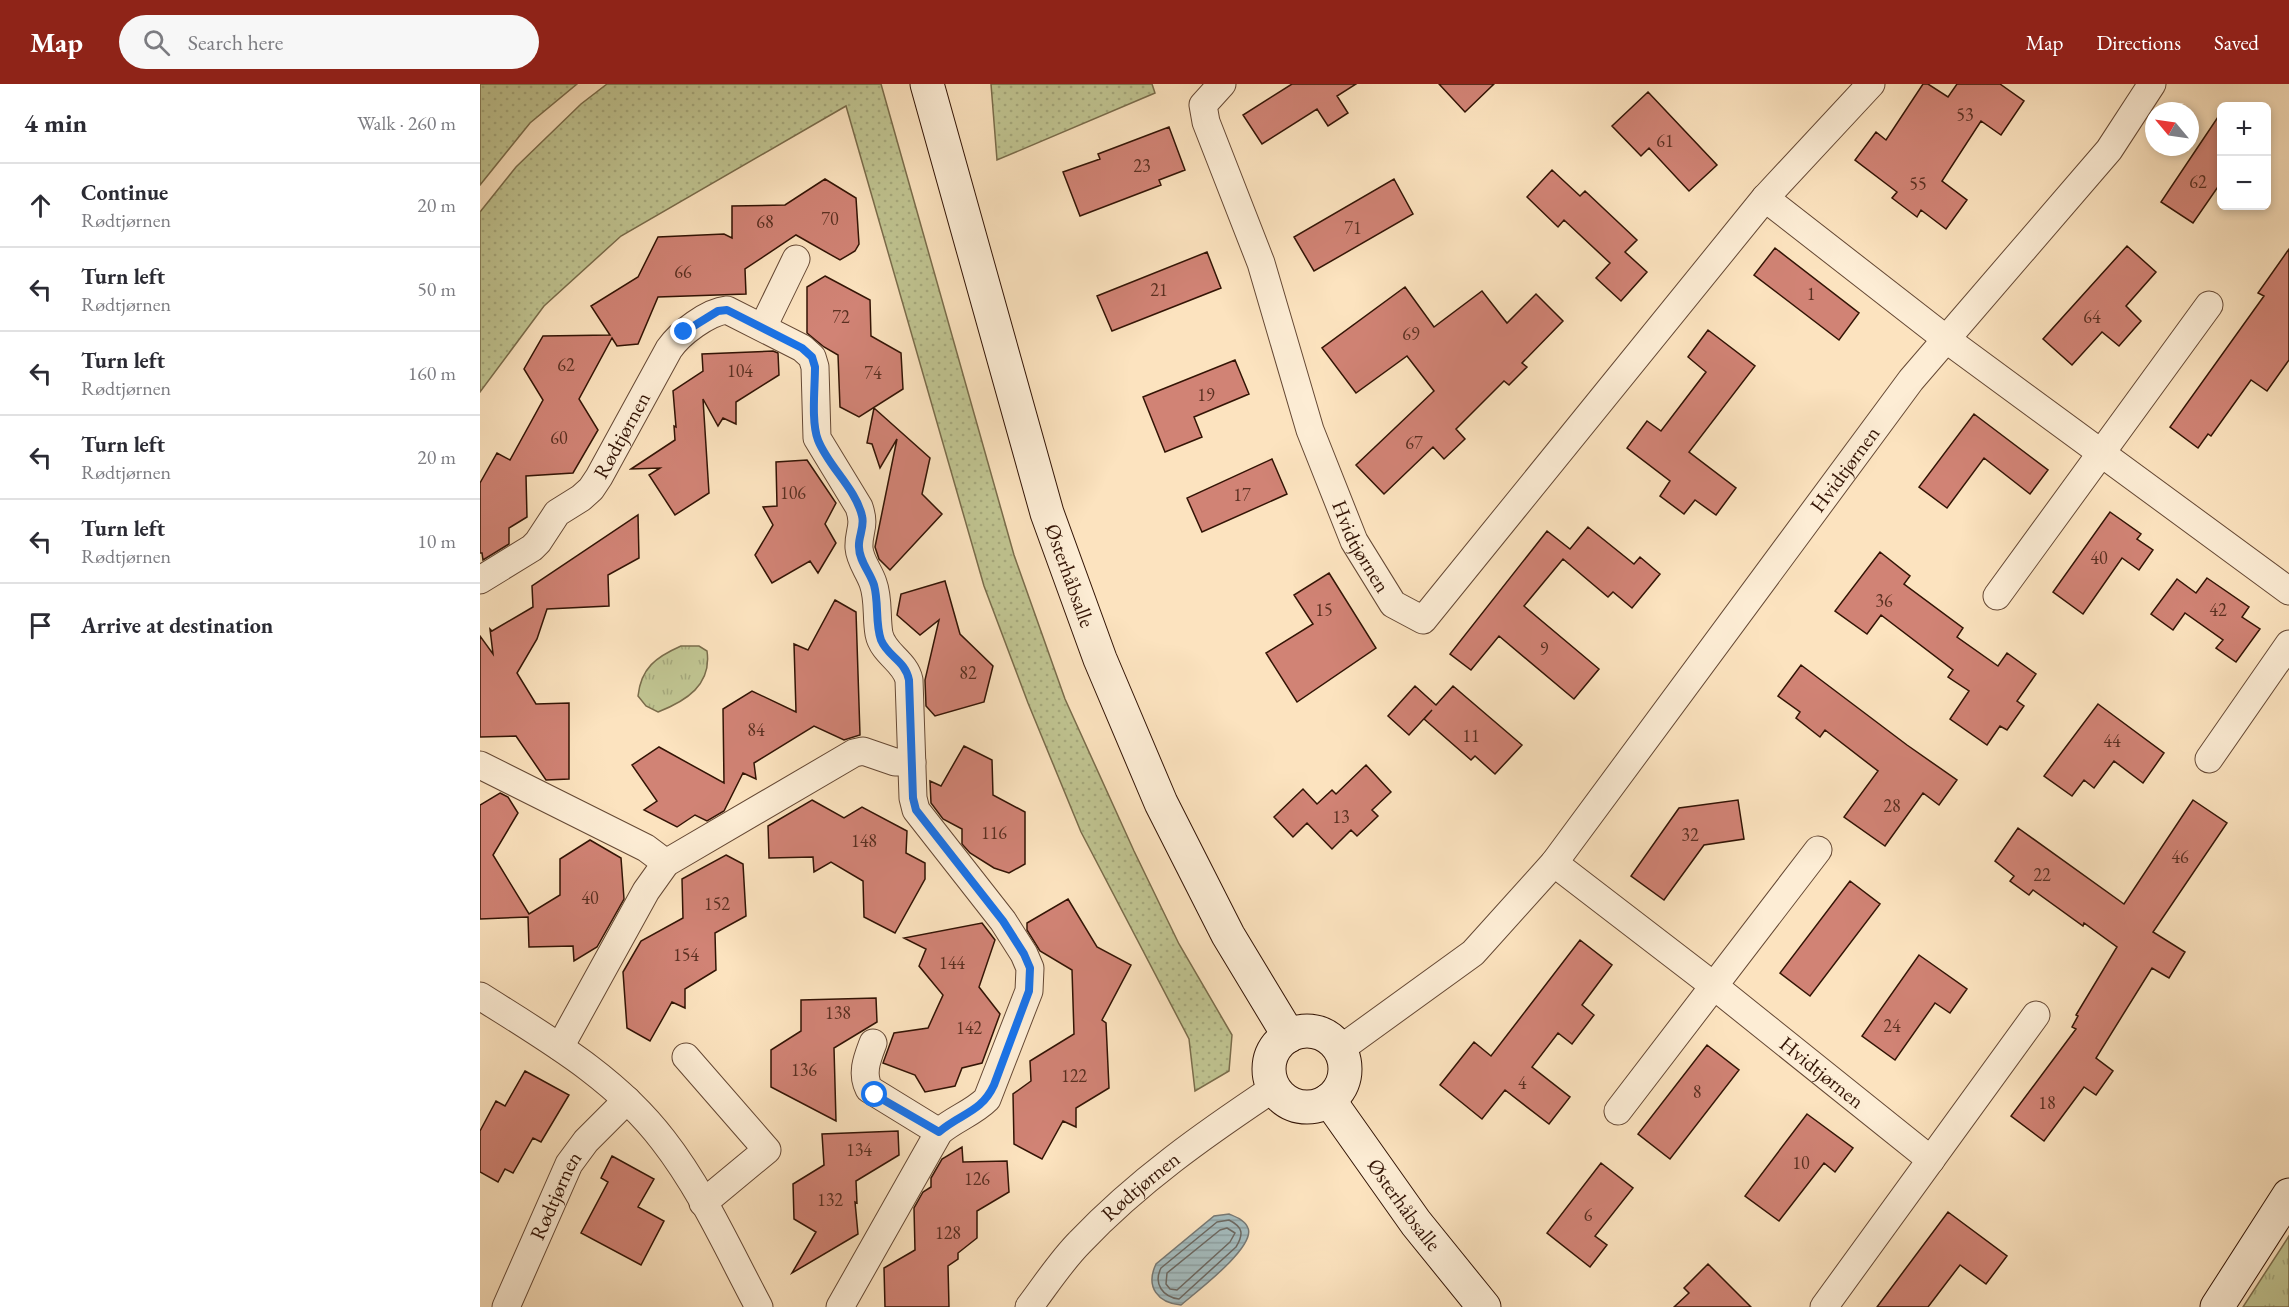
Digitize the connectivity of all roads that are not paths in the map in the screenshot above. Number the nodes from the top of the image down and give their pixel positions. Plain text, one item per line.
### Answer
1 (927, 84) edge
2 (1222, 84) edge
3 (1871, 84) edge
4 (2152, 84) edge
5 (1765, 198) junction
6 (796, 259) dead end
7 (2209, 304) dead end
8 (763, 327) junction
9 (1946, 339) junction
10 (2101, 452) junction
11 (480, 580) edge
12 (2289, 591) edge
13 (1997, 596) dead end
14 (2289, 644) edge
15 (2209, 759) dead end
16 (912, 762) junction
17 (480, 765) edge
18 (1818, 850) dead end
19 (666, 862) junction
20 (1554, 863) junction
21 (1714, 986) junction
22 (480, 996) edge
23 (2036, 1015) dead end
24 (1289, 1036) junction
25 (873, 1043) dead end
26 (560, 1047) junction
27 (1339, 1050) junction
28 (686, 1056) dead end
29 (1274, 1088) junction
30 (627, 1100) junction
31 (1329, 1100) junction
32 (1618, 1111) dead end
33 (939, 1132) junction
34 (1931, 1160) junction
35 (2289, 1195) edge
36 (703, 1203) junction
37 (506, 1307) edge
38 (759, 1307) edge
39 (840, 1307) edge
40 (1029, 1307) edge
41 (1484, 1307) edge
42 (1824, 1307) edge
43 (2217, 1307) edge

1 - 24 street, Østerhåbsalle
2 - 5 street, Hvidtjørnen
3 - 5 street, Hvidtjørnen
4 - 9 street, Hvidtjørnen
5 - 9 street
6 - 8 street
7 - 10 street
8 - 11 street, Rødtjørnen
8 - 16 street, Rødtjørnen
9 - 10 street
9 - 20 street, Hvidtjørnen
10 - 12 street
10 - 13 street
14 - 15 street
16 - 19 street
16 - 33 street, Rødtjørnen
17 - 19 street
18 - 21 street
19 - 26 street
20 - 21 street, Hvidtjørnen
20 - 27 street, Hvidtjørnen
21 - 32 street
21 - 34 street, Hvidtjørnen
22 - 26 street
23 - 34 street
24 - 27 street
24 - 29 street
25 - 33 street
26 - 30 street
27 - 31 street
28 - 36 street
29 - 31 street
29 - 40 street, Rødtjørnen
30 - 36 street
30 - 37 street, Rødtjørnen
31 - 41 street, Østerhåbsalle
33 - 39 street, Rødtjørnen
34 - 42 street
35 - 43 street
36 - 38 street

